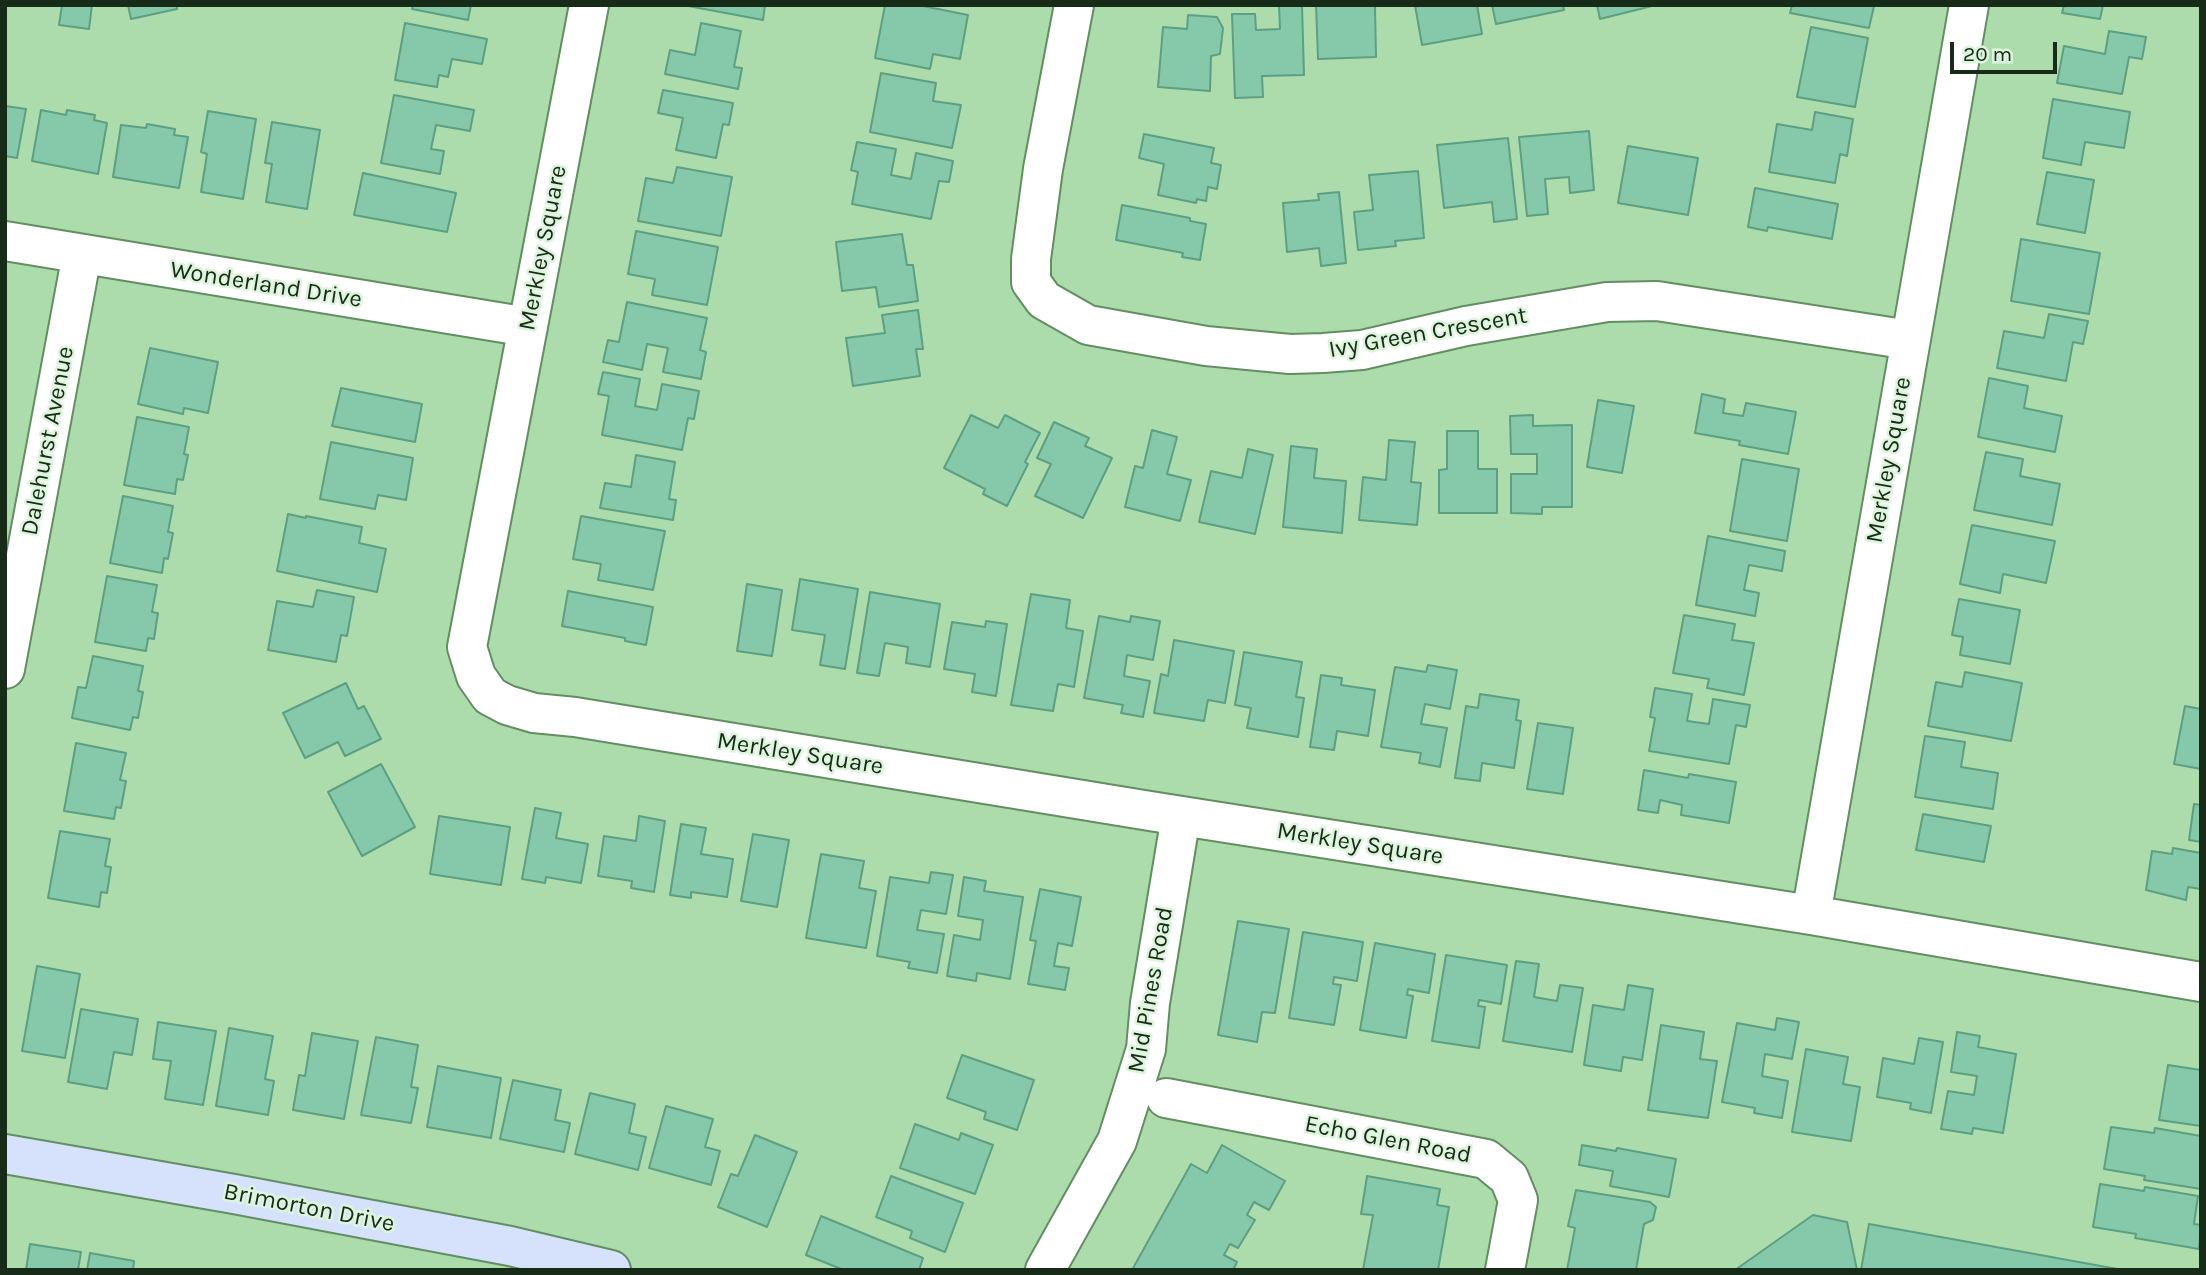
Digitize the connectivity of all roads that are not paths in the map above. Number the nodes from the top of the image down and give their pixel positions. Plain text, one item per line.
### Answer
1 (589, 5) edge
2 (1074, 5) edge
3 (1969, 5) edge
4 (5, 241) edge
5 (82, 254) junction
6 (528, 327) junction
7 (1910, 340) junction
8 (5, 669) edge
9 (1181, 816) junction
10 (1811, 915) junction
11 (2201, 982) edge
12 (1166, 1098) dead end
13 (5, 1154) edge
14 (611, 1270) edge
15 (1045, 1270) edge
16 (1505, 1270) edge

1 - 6 street, Merkley Square
2 - 7 street, Ivy Green Crescent
3 - 7 street, Merkley Square
4 - 5 street, Wonderland Drive
5 - 6 street, Wonderland Drive
5 - 8 street, Dalehurst Avenue
6 - 9 street, Merkley Square
7 - 10 street, Merkley Square
9 - 10 street, Merkley Square
9 - 15 street, Mid Pines Road
10 - 11 street, Merkley Square
12 - 16 street, Echo Glen Road
13 - 14 street, Brimorton Drive

